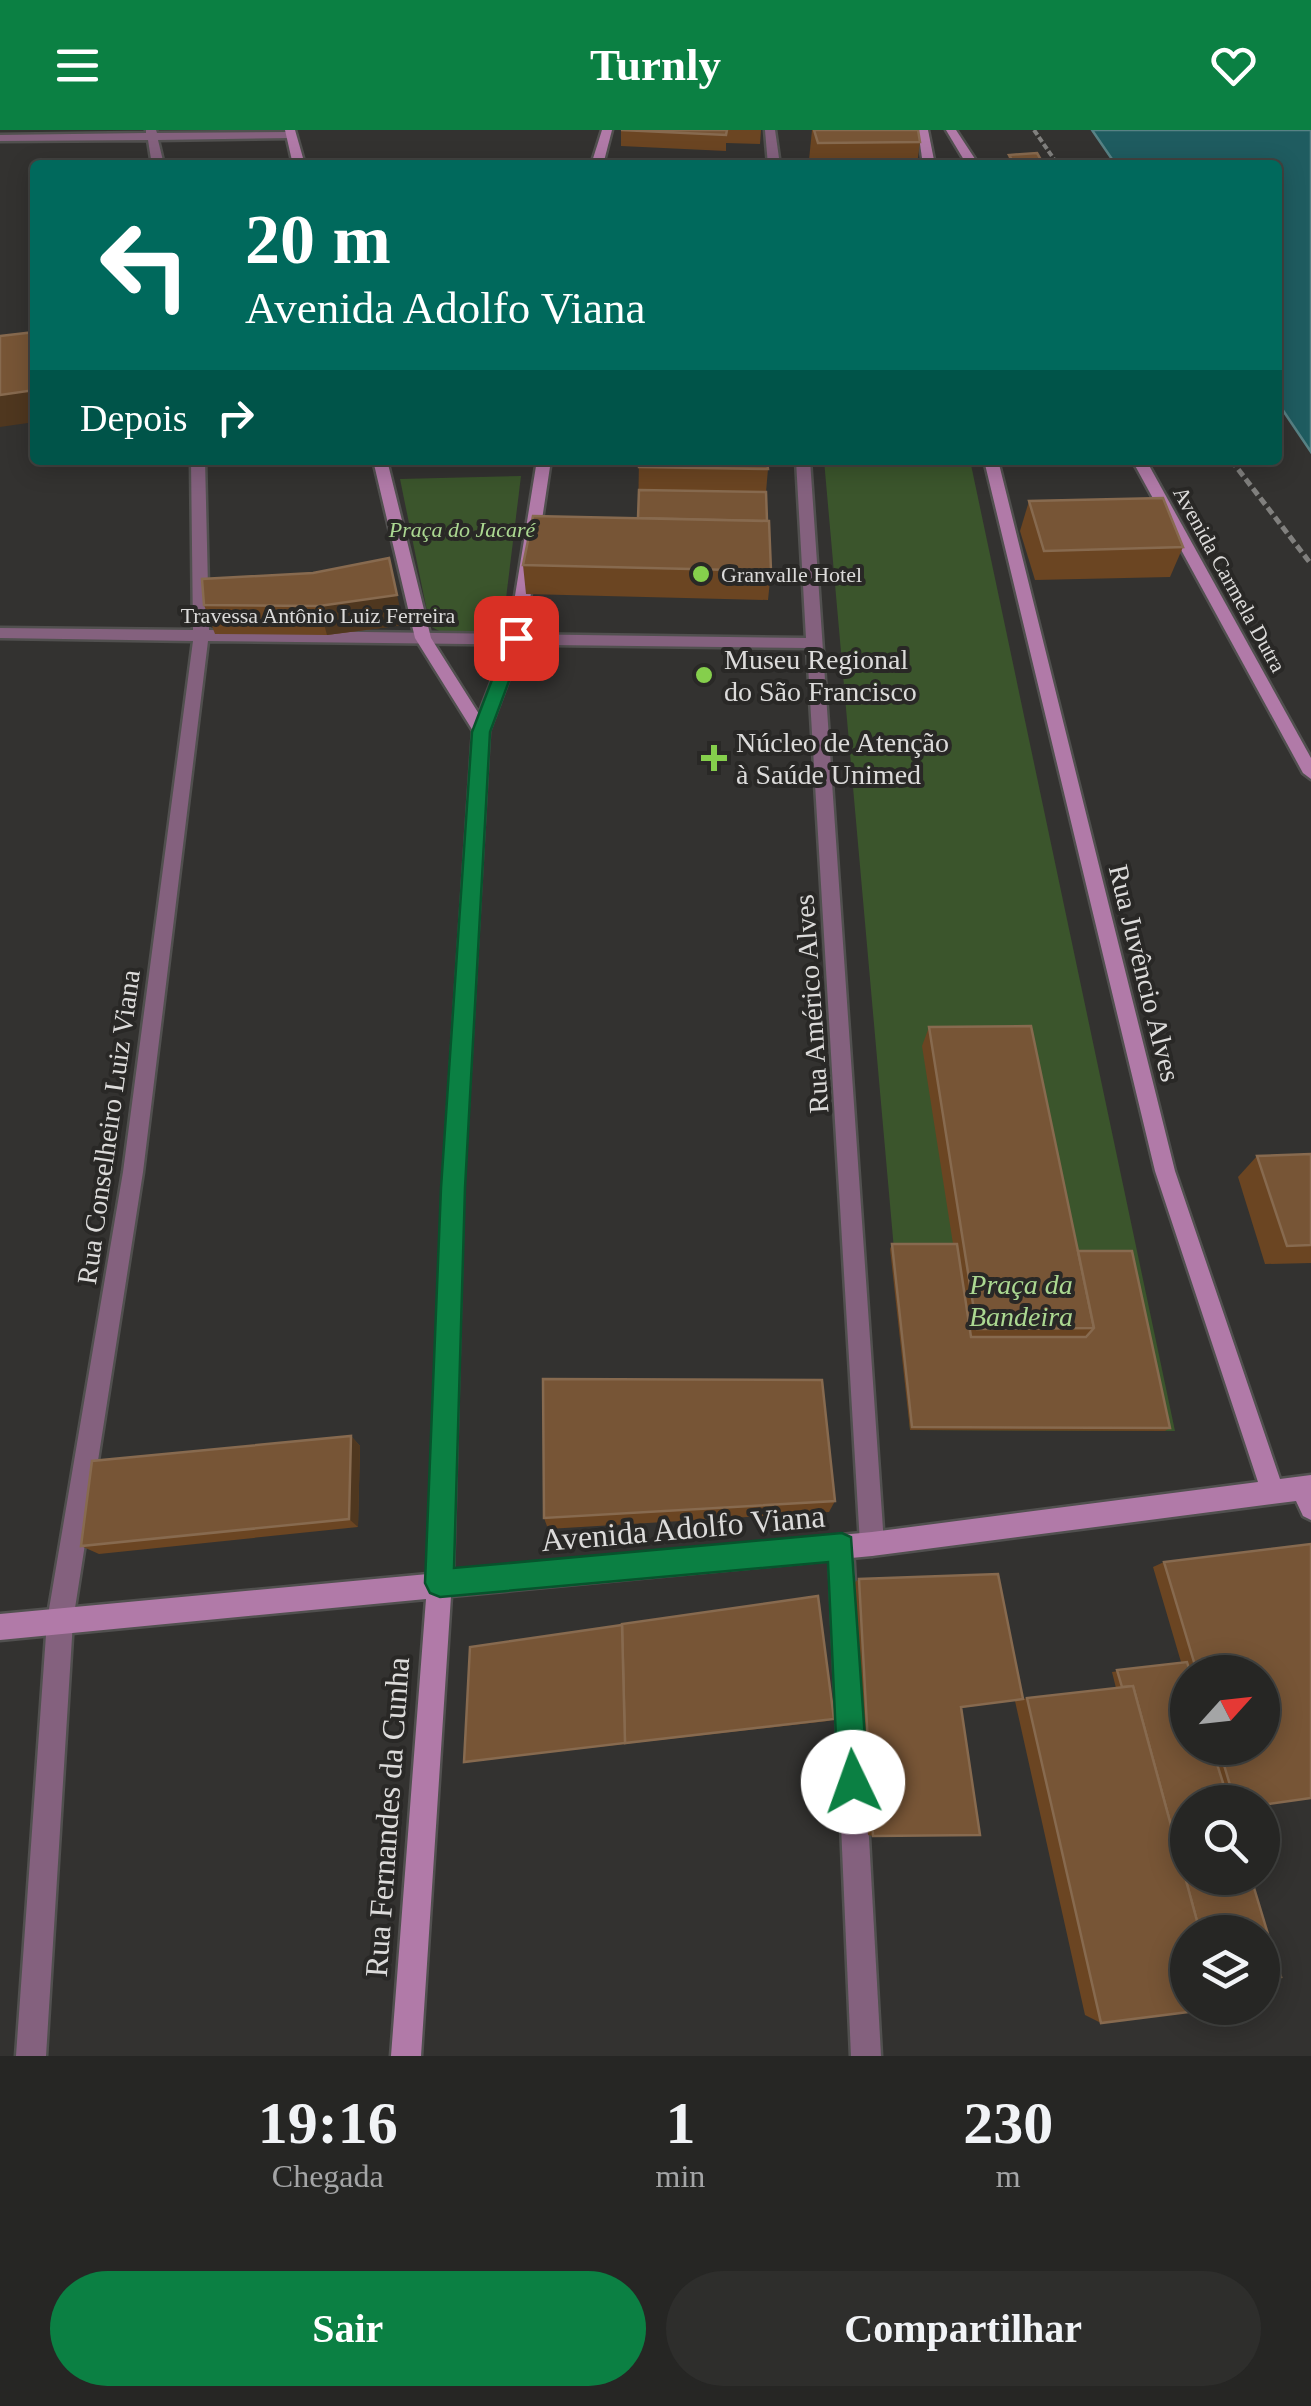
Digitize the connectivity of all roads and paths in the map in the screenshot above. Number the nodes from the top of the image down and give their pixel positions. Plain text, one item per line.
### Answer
1 (607, 130) edge
2 (770, 130) edge
3 (923, 130) edge
4 (950, 130) edge
5 (1034, 130) edge
6 (290, 132) edge
7 (151, 134) edge
8 (0, 138) edge
9 (157, 160) edge
10 (298, 160) edge
11 (598, 160) edge
12 (773, 160) edge
13 (928, 160) edge
14 (970, 160) edge
15 (1055, 160) edge
16 (198, 465) edge
17 (381, 465) edge
18 (543, 465) edge
19 (803, 465) edge
20 (992, 465) edge
21 (1142, 465) edge
22 (1235, 465) edge
23 (1311, 564) edge
24 (0, 633) edge
25 (201, 638) junction
26 (422, 638) junction
27 (516, 638) junction
28 (816, 643) junction
29 (481, 732) junction
30 (1311, 773) edge
31 (1272, 1492) junction
32 (1308, 1494) edge
33 (872, 1544) junction
34 (842, 1547) junction
35 (440, 1583) junction
36 (60, 1622) junction
37 (0, 1627) edge
38 (30, 2056) edge
39 (406, 2056) edge
40 (866, 2056) edge

1 - 11 street
2 - 12 street
3 - 13 street
4 - 14 street
5 - 15 path
6 - 7 street
6 - 10 street
7 - 8 street
7 - 9 street
16 - 25 street, Rua Conselheiro Luiz Viana
17 - 26 street
18 - 27 street, Rua Fernandes da Cunha
19 - 28 street, Rua Américo Alves
20 - 31 street, Rua Juvêncio Alves
21 - 30 street, Avenida Carmela Dutra
22 - 23 path
24 - 25 street, Travessa Antônio Luiz Ferreira
25 - 26 street, Travessa Antônio Luiz Ferreira
25 - 36 street, Rua Conselheiro Luiz Viana
26 - 27 street, Travessa Antônio Luiz Ferreira
26 - 29 street
27 - 28 street, Travessa Antônio Luiz Ferreira
27 - 29 street, Rua Fernandes da Cunha
28 - 33 street, Rua Américo Alves
29 - 35 street, Rua Fernandes da Cunha
31 - 32 street, Avenida Adolfo Viana
31 - 33 street, Avenida Adolfo Viana
33 - 34 street, Avenida Adolfo Viana
34 - 35 street, Avenida Adolfo Viana
34 - 40 street
35 - 36 street, Avenida Adolfo Viana
35 - 39 street, Rua Fernandes da Cunha
36 - 37 street, Avenida Adolfo Viana
36 - 38 street, Rua Conselheiro Luiz Viana

